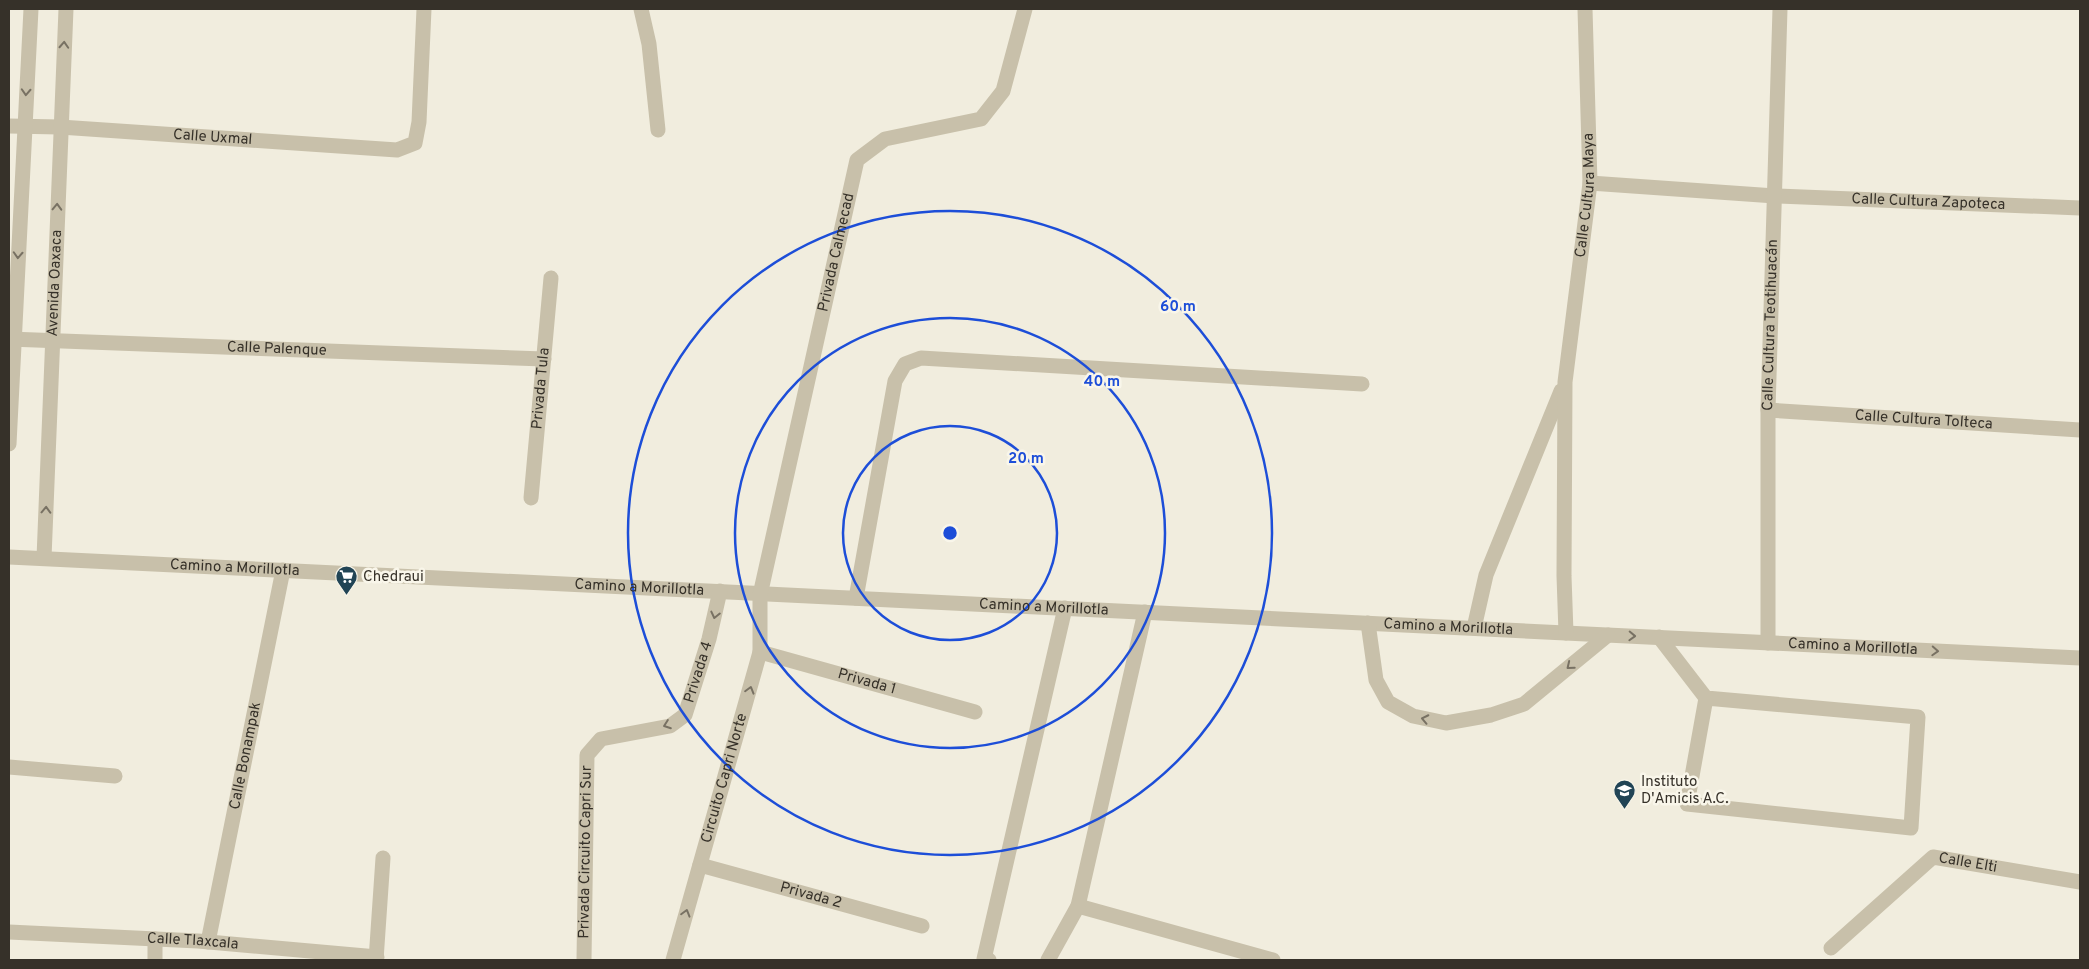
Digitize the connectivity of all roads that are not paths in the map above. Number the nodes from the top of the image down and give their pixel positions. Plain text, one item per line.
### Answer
1 (31, 9) edge
2 (66, 9) edge
3 (424, 9) edge
4 (641, 9) edge
5 (1025, 9) edge
6 (1585, 9) edge
7 (1780, 9) edge
8 (16, 127) edge
9 (60, 127) junction
10 (658, 130) dead end
11 (1590, 184) junction
12 (1775, 196) junction
13 (2080, 208) edge
14 (551, 278) dead end
15 (12, 339) edge
16 (51, 340) junction
17 (544, 359) junction
18 (1565, 382) junction
19 (1362, 384) dead end
20 (1768, 410) junction
21 (2080, 430) edge
22 (9, 444) edge
23 (531, 498) dead end
24 (9, 557) edge
25 (44, 558) junction
26 (283, 570) junction
27 (720, 591) junction
28 (760, 595) junction
29 (856, 598) junction
30 (1065, 608) junction
31 (1145, 612) junction
32 (1368, 623) junction
33 (1474, 628) junction
34 (1566, 633) junction
35 (1608, 635) junction
36 (1659, 637) junction
37 (1768, 643) junction
38 (760, 652) junction
39 (2080, 658) edge
40 (1706, 698) junction
41 (975, 712) dead end
42 (593, 746) joint
43 (9, 768) edge
44 (115, 776) dead end
45 (383, 858) dead end
46 (700, 865) junction
47 (2080, 882) edge
48 (1078, 906) junction
49 (922, 926) dead end
50 (9, 932) edge
51 (155, 939) junction
52 (208, 942) junction
53 (1831, 948) dead end
54 (376, 959) edge
55 (155, 960) edge
56 (584, 960) edge
57 (673, 960) edge
58 (989, 960) edge
59 (1048, 960) edge
60 (1273, 960) edge

1 -> 8 street
9 -> 2 street, Avenida Oaxaca
3 - 9 street, Calle Uxmal
4 - 10 street
5 - 28 street, Privada Calmecad
6 - 11 street, Calle Cultura Maya
7 - 12 street, Calle Cultura Teotihuacán
8 - 9 street, Calle Uxmal
8 -> 15 street
16 -> 9 street, Avenida Oaxaca
11 - 12 street, Calle Cultura Zapoteca
11 - 18 street, Calle Cultura Maya
12 - 13 street, Calle Cultura Zapoteca
12 - 20 street, Calle Cultura Teotihuacán
14 - 17 street, Privada Tula
15 - 16 street, Calle Palenque
15 - 22 street
16 - 17 street, Calle Palenque
25 -> 16 street, Avenida Oaxaca
17 - 23 street, Privada Tula
18 - 33 street, Calle Cultura Maya
18 - 34 street, Calle Cultura Maya
19 - 29 street
20 - 21 street, Calle Cultura Tolteca
20 - 37 street, Calle Cultura Teotihuacán
24 - 25 street, Camino a Morillotla
25 - 26 street, Camino a Morillotla
26 - 27 street, Camino a Morillotla
26 - 52 street, Calle Bonampak
27 - 28 street, Camino a Morillotla
27 -> 42 street, Privada 4
28 - 29 street, Camino a Morillotla
28 - 38 street, Circuito Capri Norte
29 - 30 street, Camino a Morillotla
30 - 31 street, Camino a Morillotla
30 - 58 street
31 - 32 street, Camino a Morillotla
31 - 48 street
32 - 33 street, Camino a Morillotla
35 -> 32 street
33 - 34 street, Camino a Morillotla
34 - 35 street, Camino a Morillotla
35 -> 36 street, Camino a Morillotla
36 - 37 street, Camino a Morillotla
36 - 40 street
37 -> 39 street, Camino a Morillotla
38 - 41 street, Privada 1
46 -> 38 street, Circuito Capri Norte
40 - 40 street
42 - 56 street, Privada Circuito Capri Sur
43 - 44 street
45 - 54 street
46 - 49 street, Privada 2
57 -> 46 street, Circuito Capri Norte
47 - 53 street, Calle Elti
48 - 59 street
48 - 60 street
50 - 51 street, Calle Tlaxcala
51 - 52 street, Calle Tlaxcala
51 - 55 street
52 - 54 street, Calle Tlaxcala

